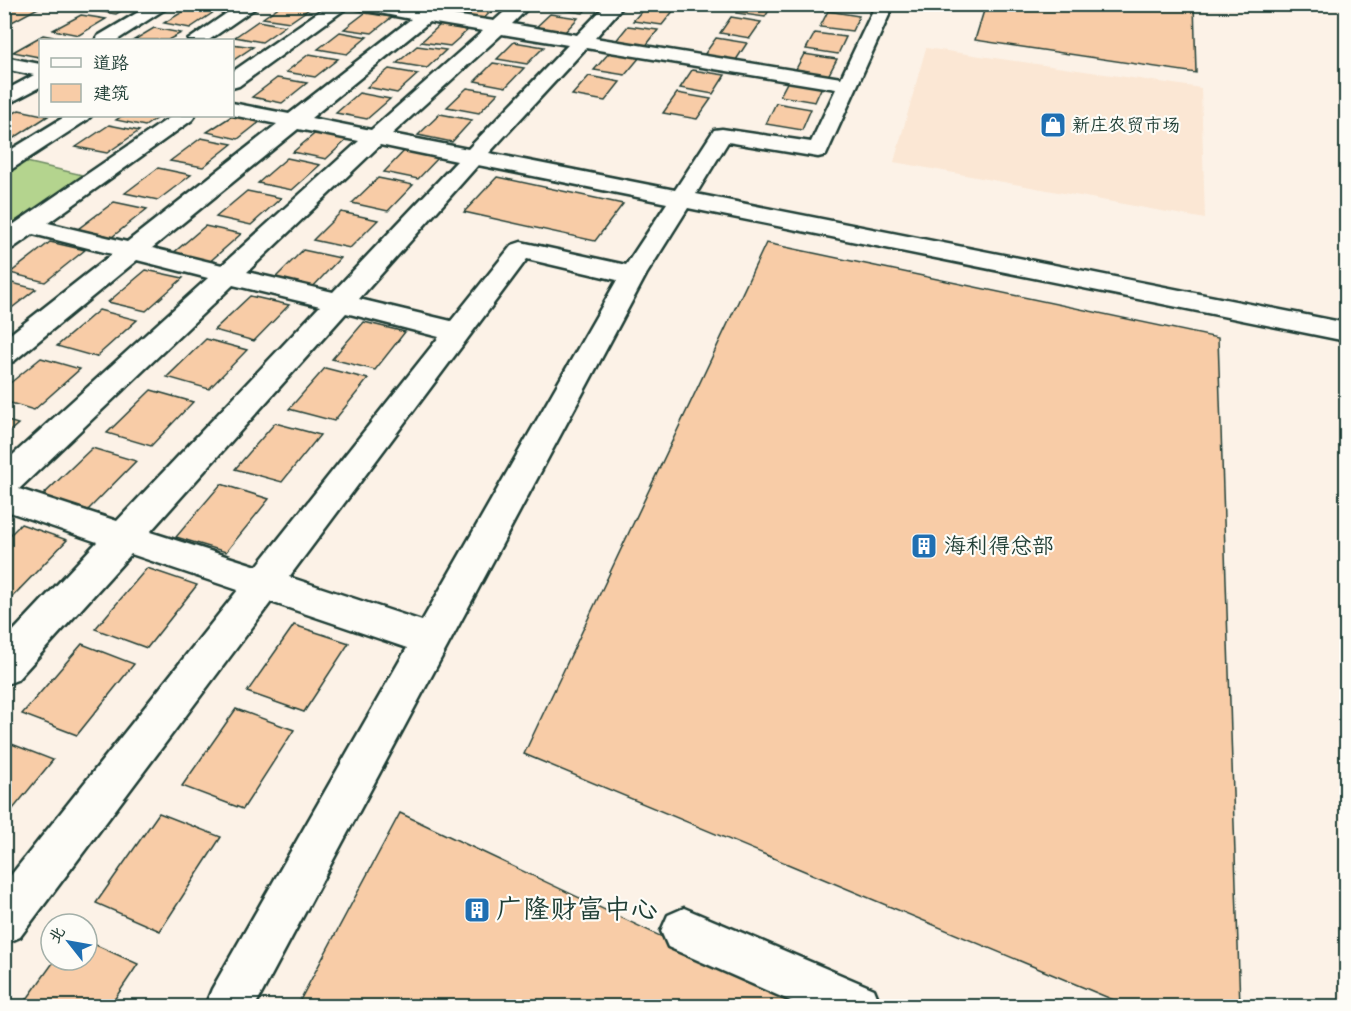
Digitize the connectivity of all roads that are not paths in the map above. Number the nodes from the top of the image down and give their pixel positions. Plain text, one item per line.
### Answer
1 (165, 4) edge
2 (253, 4) edge
3 (342, 4) edge
4 (355, 4) edge
5 (524, 4) edge
6 (617, 4) edge
7 (885, 4) edge
8 (433, 10) edge
9 (498, 28) junction
10 (107, 39) edge
11 (199, 39) edge
12 (582, 42) junction
13 (4, 63) edge
14 (39, 70) edge
15 (39, 80) edge
16 (234, 81) edge
17 (848, 85) junction
18 (4, 100) edge
19 (234, 109) edge
20 (78, 117) edge
21 (184, 117) edge
22 (294, 122) junction
23 (375, 138) junction
24 (472, 158) junction
25 (4, 164) edge
26 (683, 200) junction
27 (29, 226) junction
28 (4, 243) edge
29 (133, 251) junction
30 (228, 275) junction
31 (633, 275) junction
32 (340, 303) junction
33 (458, 332) junction
34 (1347, 332) edge
35 (4, 354) edge
36 (4, 483) edge
37 (4, 496) edge
38 (125, 537) junction
39 (264, 584) junction
40 (431, 640) junction
41 (4, 668) edge
42 (4, 921) edge
43 (684, 931) dead end
44 (229, 1006) edge
45 (856, 1006) edge

1 - 10 street
2 - 11 street
3 - 16 street
4 - 8 street
5 - 9 street
6 - 12 street
7 - 17 street
8 - 9 street
8 - 22 street
9 - 12 street
9 - 23 street
12 - 17 street
12 - 24 street
13 - 14 street
15 - 18 street
17 - 26 street
19 - 22 street
20 - 25 street
21 - 27 street
22 - 23 street
22 - 29 street
23 - 24 street
23 - 30 street
24 - 26 street
24 - 32 street
26 - 31 street
26 - 34 street
27 - 28 street
27 - 29 street
29 - 30 street
29 - 35 street
30 - 32 street
30 - 36 street
31 - 33 street
31 - 40 street
32 - 33 street
32 - 38 street
33 - 39 street
37 - 38 street
38 - 39 street
38 - 41 street
39 - 40 street
39 - 42 street
40 - 44 street
43 - 45 street

